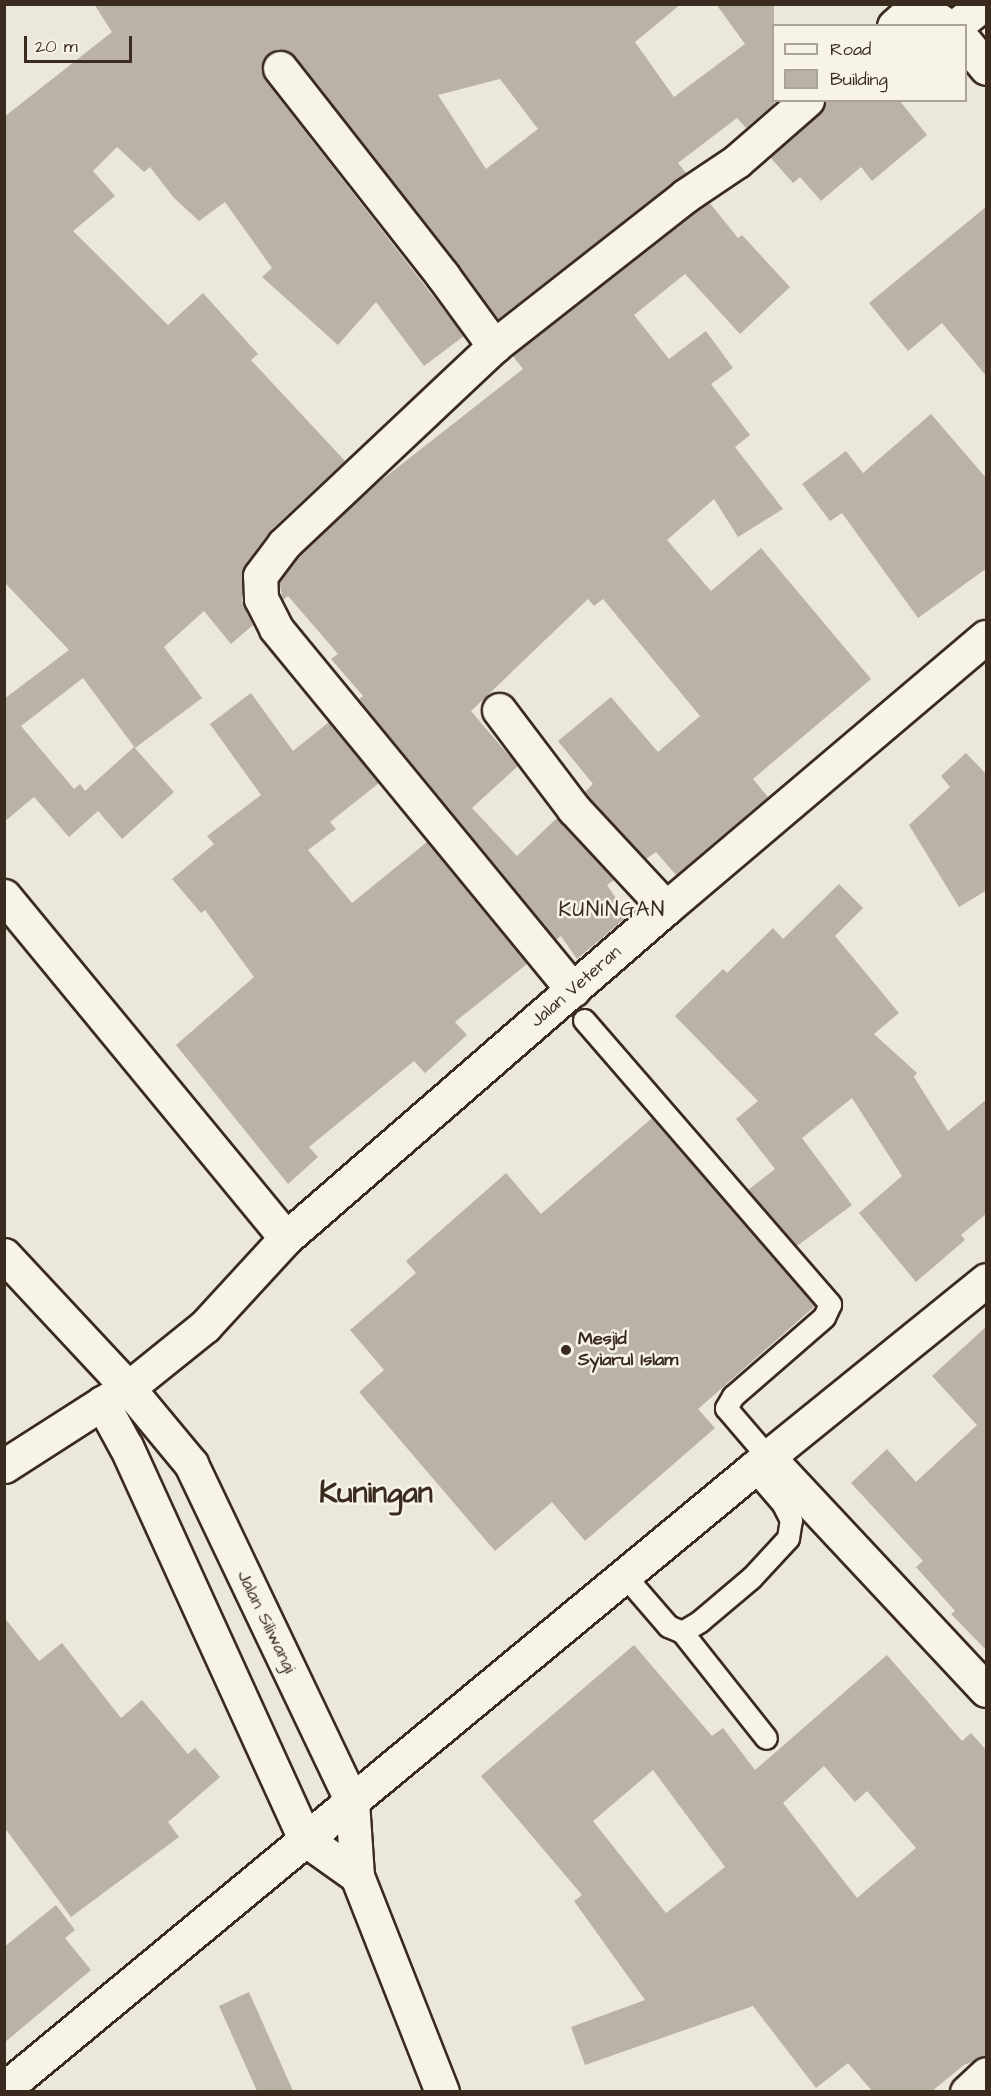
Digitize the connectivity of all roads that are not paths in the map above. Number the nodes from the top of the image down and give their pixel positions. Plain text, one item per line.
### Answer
1 (982, 4) edge
2 (908, 12) edge
3 (942, 24) edge
4 (958, 24) edge
5 (967, 44) edge
6 (279, 68) dead end
7 (987, 68) edge
8 (805, 102) edge
9 (494, 346) junction
10 (987, 637) edge
11 (499, 710) dead end
12 (4, 896) edge
13 (666, 908) junction
14 (578, 1005) junction
15 (286, 1238) junction
16 (4, 1255) edge
17 (987, 1280) edge
18 (115, 1396) junction
19 (760, 1463) junction
20 (4, 1466) edge
21 (624, 1575) junction
22 (682, 1632) junction
23 (987, 1689) edge
24 (766, 1738) dead end
25 (352, 1801) junction
26 (305, 1839) junction
27 (357, 1876) junction
28 (987, 2074) edge
29 (4, 2089) edge
30 (442, 2091) edge
31 (967, 2091) edge

1 - 4 main road
2 - 3 main road
5 - 7 main road
6 - 9 main road
8 - 9 main road
9 - 14 main road
10 - 13 main road, Jalan Veteran
11 - 13 main road
12 - 15 main road
13 - 14 main road, Jalan Veteran
14 - 15 main road, Jalan Veteran
14 - 19 lane
15 - 18 main road, Jalan Veteran
16 - 18 main road
17 - 19 main road
18 - 20 main road, Jalan Veteran
18 - 25 main road, Jalan Siliwangi
18 - 26 main road
19 - 21 main road
19 - 22 lane
19 - 23 main road
21 - 22 lane
21 - 25 main road
22 - 24 lane
25 - 26 main road
25 - 27 main road, Jalan Siliwangi
26 - 27 main road
26 - 29 main road
27 - 30 main road, Jalan Siliwangi
28 - 31 main road

